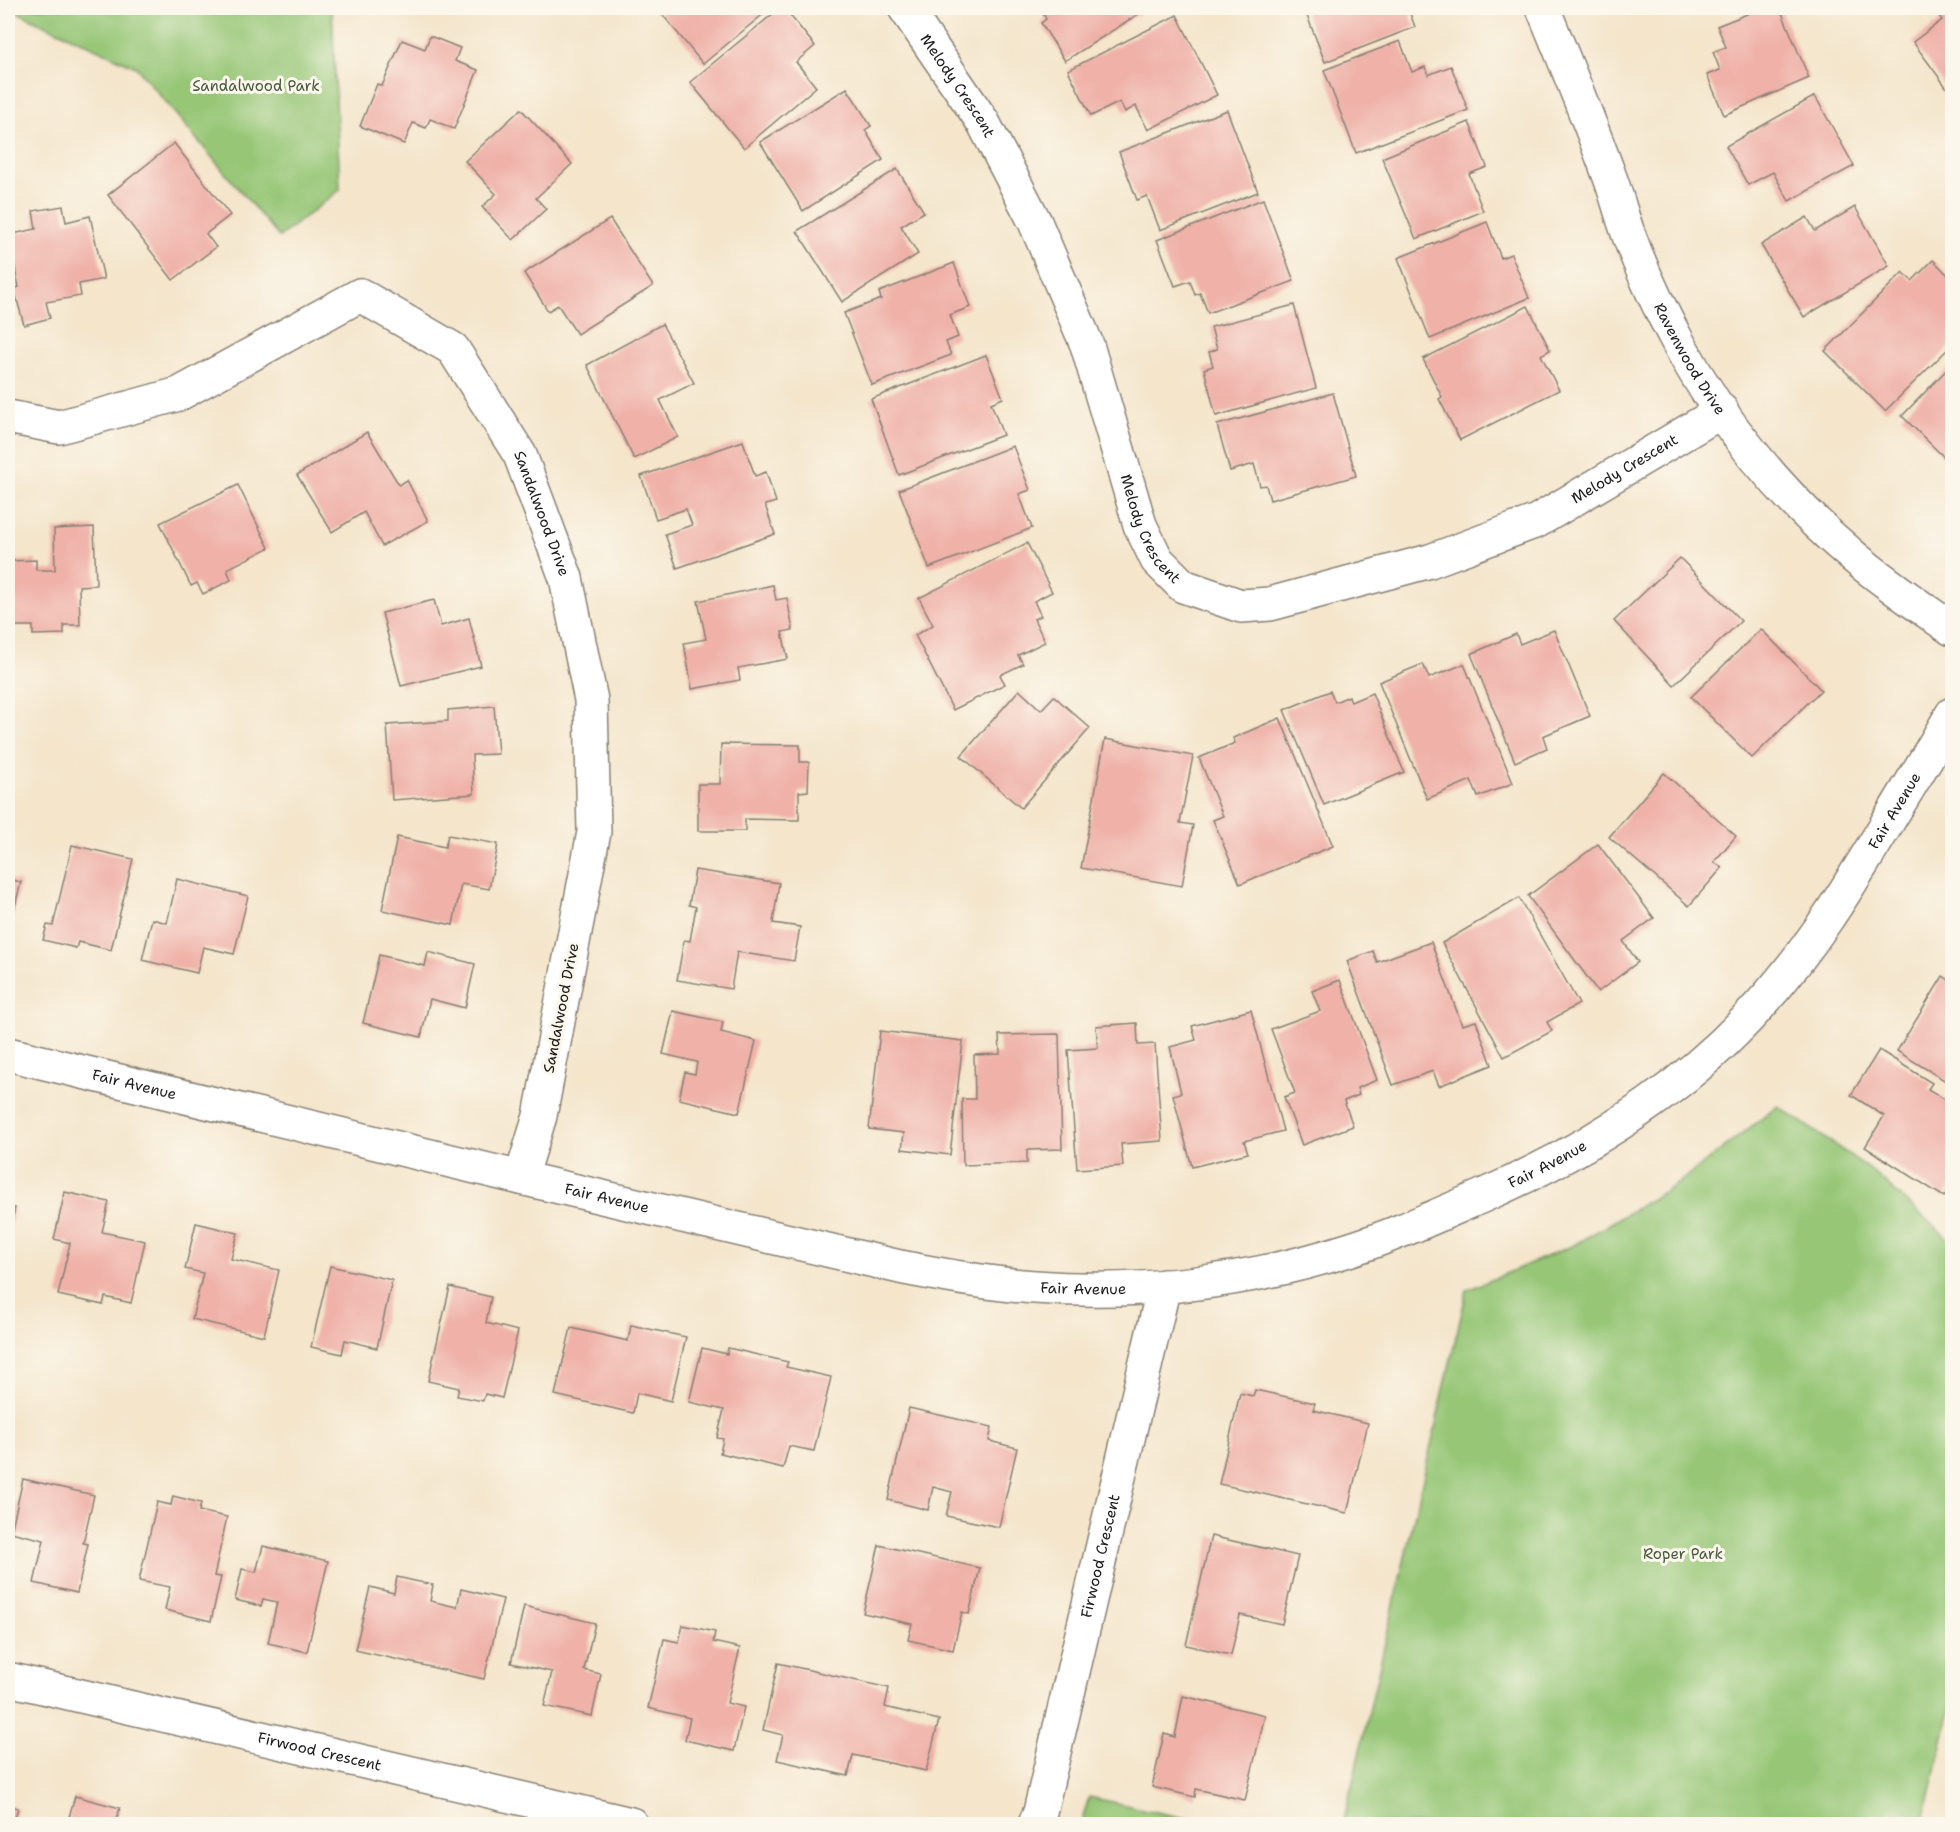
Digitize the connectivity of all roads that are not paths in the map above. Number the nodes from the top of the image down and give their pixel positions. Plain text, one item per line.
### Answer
1 (905, 8) edge
2 (1543, 8) edge
3 (1722, 411) junction
4 (8, 417) edge
5 (1953, 629) edge
6 (1953, 714) edge
7 (8, 1054) edge
8 (521, 1178) junction
9 (1164, 1287) junction
10 (8, 1678) edge
11 (631, 1824) edge
12 (1035, 1824) edge

1 - 3 street, Melody Crescent
2 - 3 street, Ravenwood Drive
3 - 5 street, Ravenwood Drive
4 - 8 street, Sandalwood Drive
6 - 9 street, Fair Avenue
7 - 8 street, Fair Avenue
8 - 9 street, Fair Avenue
9 - 12 street, Firwood Crescent
10 - 11 street, Firwood Crescent

